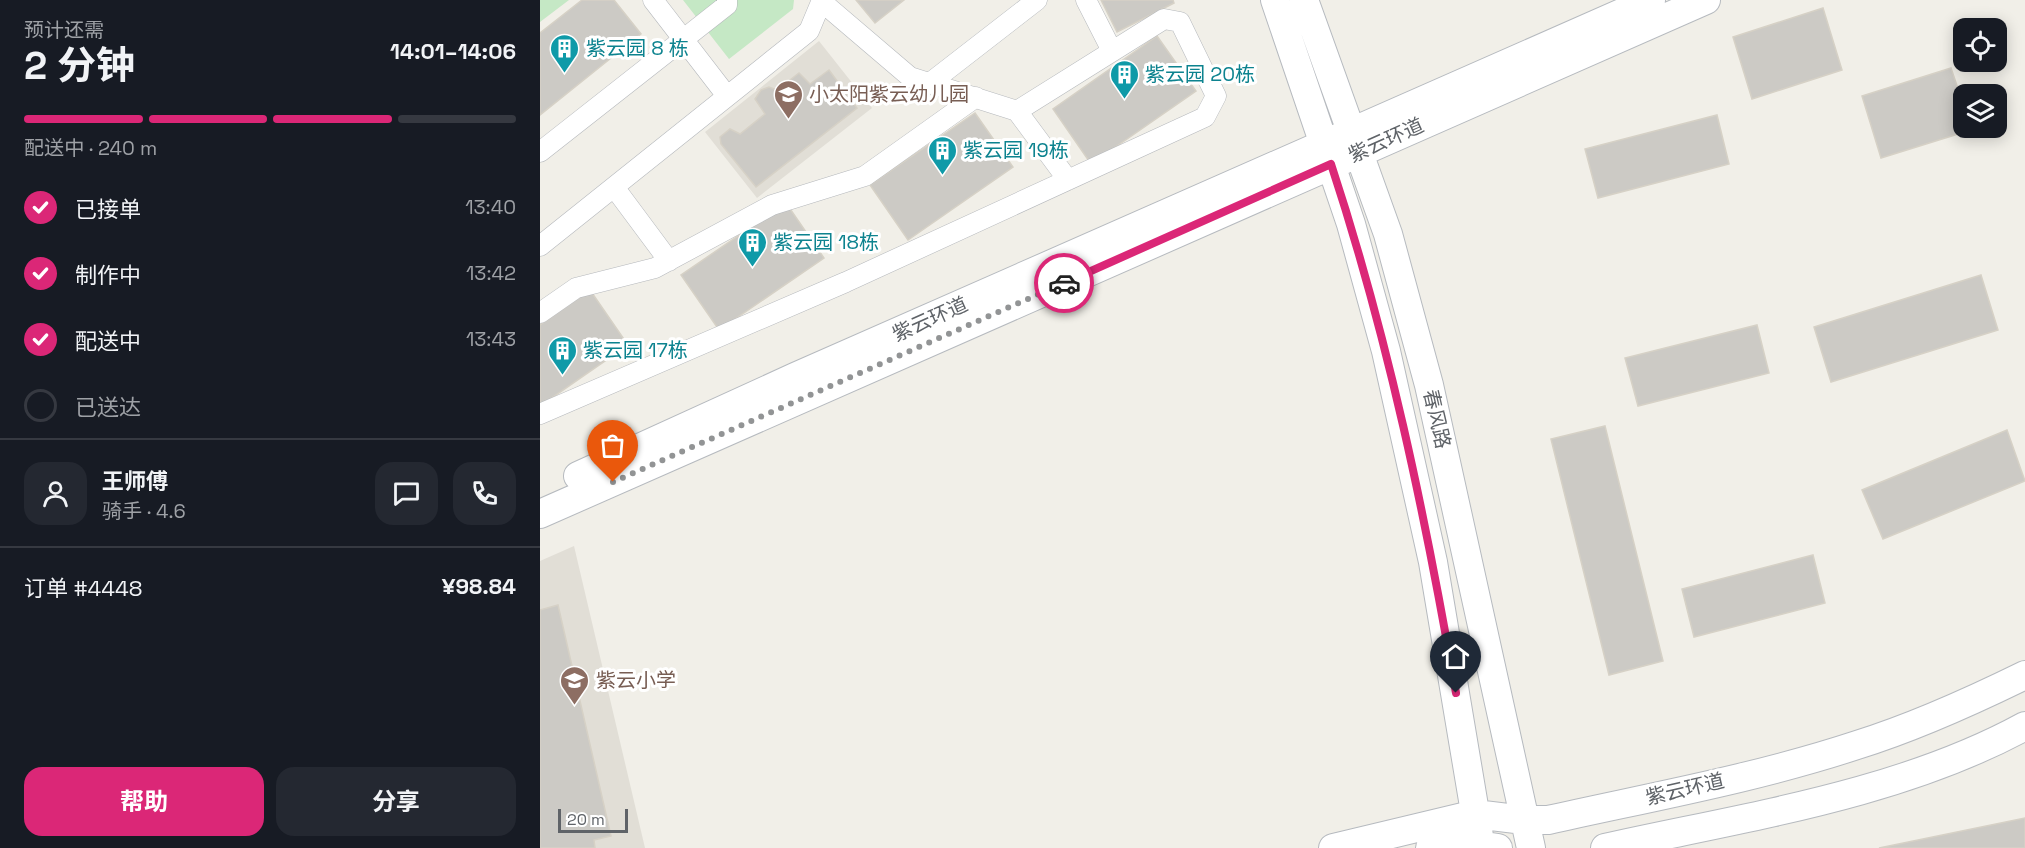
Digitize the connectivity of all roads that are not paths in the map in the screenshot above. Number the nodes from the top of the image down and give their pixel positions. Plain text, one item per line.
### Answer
1 (653, 0) edge
2 (728, 0) edge
3 (1037, 0) edge
4 (1086, 0) edge
5 (1275, 0) edge
6 (1304, 0) edge
7 (1651, 0) edge
8 (1706, 0) edge
9 (822, 1) edge
10 (683, 39) junction
11 (1112, 51) junction
12 (930, 83) junction
13 (727, 96) junction
14 (976, 98) junction
15 (1311, 102) junction
16 (1017, 111) junction
17 (1338, 146) junction
18 (540, 152) edge
19 (1277, 177) junction
20 (1068, 180) junction
21 (614, 187) junction
22 (540, 246) edge
23 (669, 261) junction
24 (540, 313) edge
25 (540, 414) edge
26 (542, 504) edge
27 (2025, 675) edge
28 (2025, 726) edge
29 (1467, 758) junction
30 (1475, 814) junction
31 (1524, 820) junction
32 (1405, 831) junction
33 (1487, 846) edge
34 (1333, 848) edge
35 (1430, 848) edge
36 (1531, 848) edge
37 (1605, 848) edge

1 - 10 street
2 - 10 street
3 - 12 street
4 - 11 street
5 - 15 street, 春风路
6 - 17 street, 春风路
7 - 17 street, 紫云环道
8 - 17 street, 紫云环道
9 - 12 street
9 - 13 street
10 - 13 street
10 - 18 street
11 - 16 street
11 - 20 street
12 - 14 street
13 - 21 street
14 - 16 street
14 - 23 street
15 - 17 street, 春风路
15 - 19 street
16 - 20 street
17 - 19 street, 紫云环道
17 - 29 street, 春风路
17 - 31 street, 春风路
19 - 26 street, 紫云环道
20 - 25 street
21 - 22 street
21 - 23 street
23 - 24 street
27 - 31 street, 紫云环道
28 - 37 street, 紫云环道
29 - 30 street, 春风路
29 - 32 street
30 - 31 street, 紫云环道
30 - 32 street, 紫云环道
30 - 33 street, 春风路
31 - 36 street, 春风路
32 - 34 street, 紫云环道
33 - 35 street

